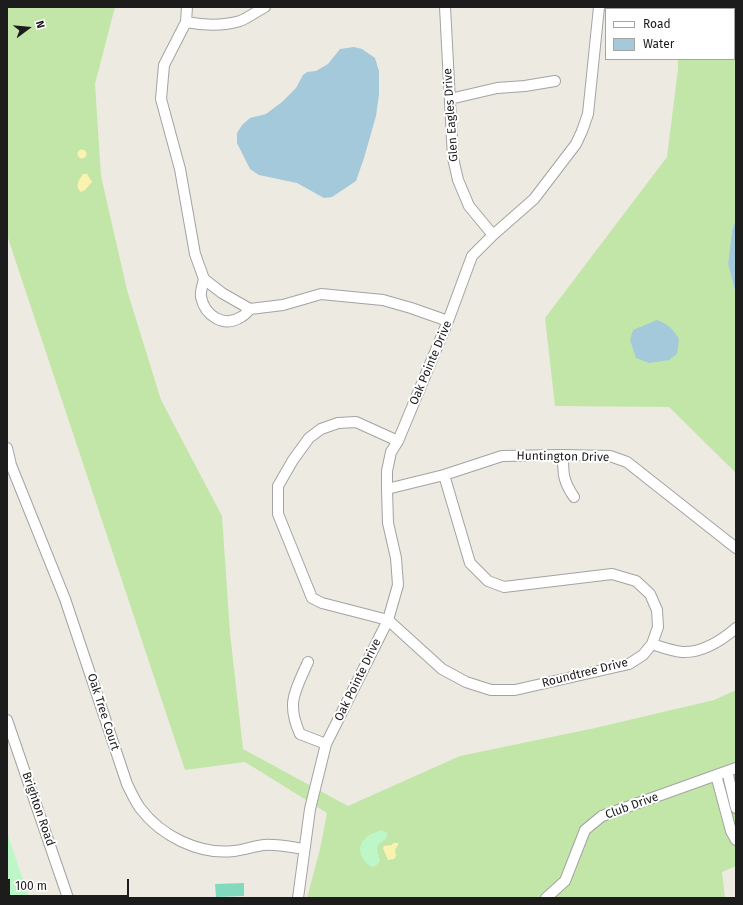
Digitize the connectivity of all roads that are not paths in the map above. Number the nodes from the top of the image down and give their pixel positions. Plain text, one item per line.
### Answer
1 (187, 7) edge
2 (265, 7) edge
3 (444, 7) edge
4 (599, 7) edge
5 (186, 22) junction
6 (555, 81) dead end
7 (450, 100) junction
8 (493, 236) junction
9 (204, 279) junction
10 (250, 309) junction
11 (448, 321) junction
12 (398, 441) junction
13 (7, 448) edge
14 (563, 455) junction
15 (444, 475) junction
16 (387, 489) junction
17 (574, 497) dead end
18 (736, 548) edge
19 (388, 620) junction
20 (736, 628) edge
21 (652, 644) junction
22 (308, 662) dead end
23 (7, 720) edge
24 (326, 744) junction
25 (732, 770) edge
26 (716, 775) junction
27 (736, 808) edge
28 (736, 840) edge
29 (304, 849) junction
30 (68, 898) edge
31 (298, 898) edge
32 (546, 898) edge

1 - 5 street
2 - 5 street
3 - 7 street, Glen Eagles Drive
4 - 8 street, Oak Pointe Drive
5 - 9 street
6 - 7 street
7 - 8 street, Glen Eagles Drive
8 - 11 street, Oak Pointe Drive
9 - 10 street
9 - 10 street
10 - 11 street
11 - 12 street, Oak Pointe Drive
12 - 16 street, Oak Pointe Drive
12 - 19 street
13 - 29 street, Oak Tree Court
14 - 15 street, Huntington Drive
14 - 17 street
14 - 18 street, Huntington Drive
15 - 16 street, Huntington Drive
15 - 21 street, Roundtree Drive
16 - 19 street, Oak Pointe Drive
19 - 21 street, Roundtree Drive
19 - 24 street, Oak Pointe Drive
20 - 21 street
22 - 24 street
23 - 30 street, Brighton Road
24 - 29 street, Oak Pointe Drive
25 - 26 street, Club Drive
25 - 27 street
26 - 28 street
26 - 32 street, Club Drive
29 - 31 street, Oak Pointe Drive

